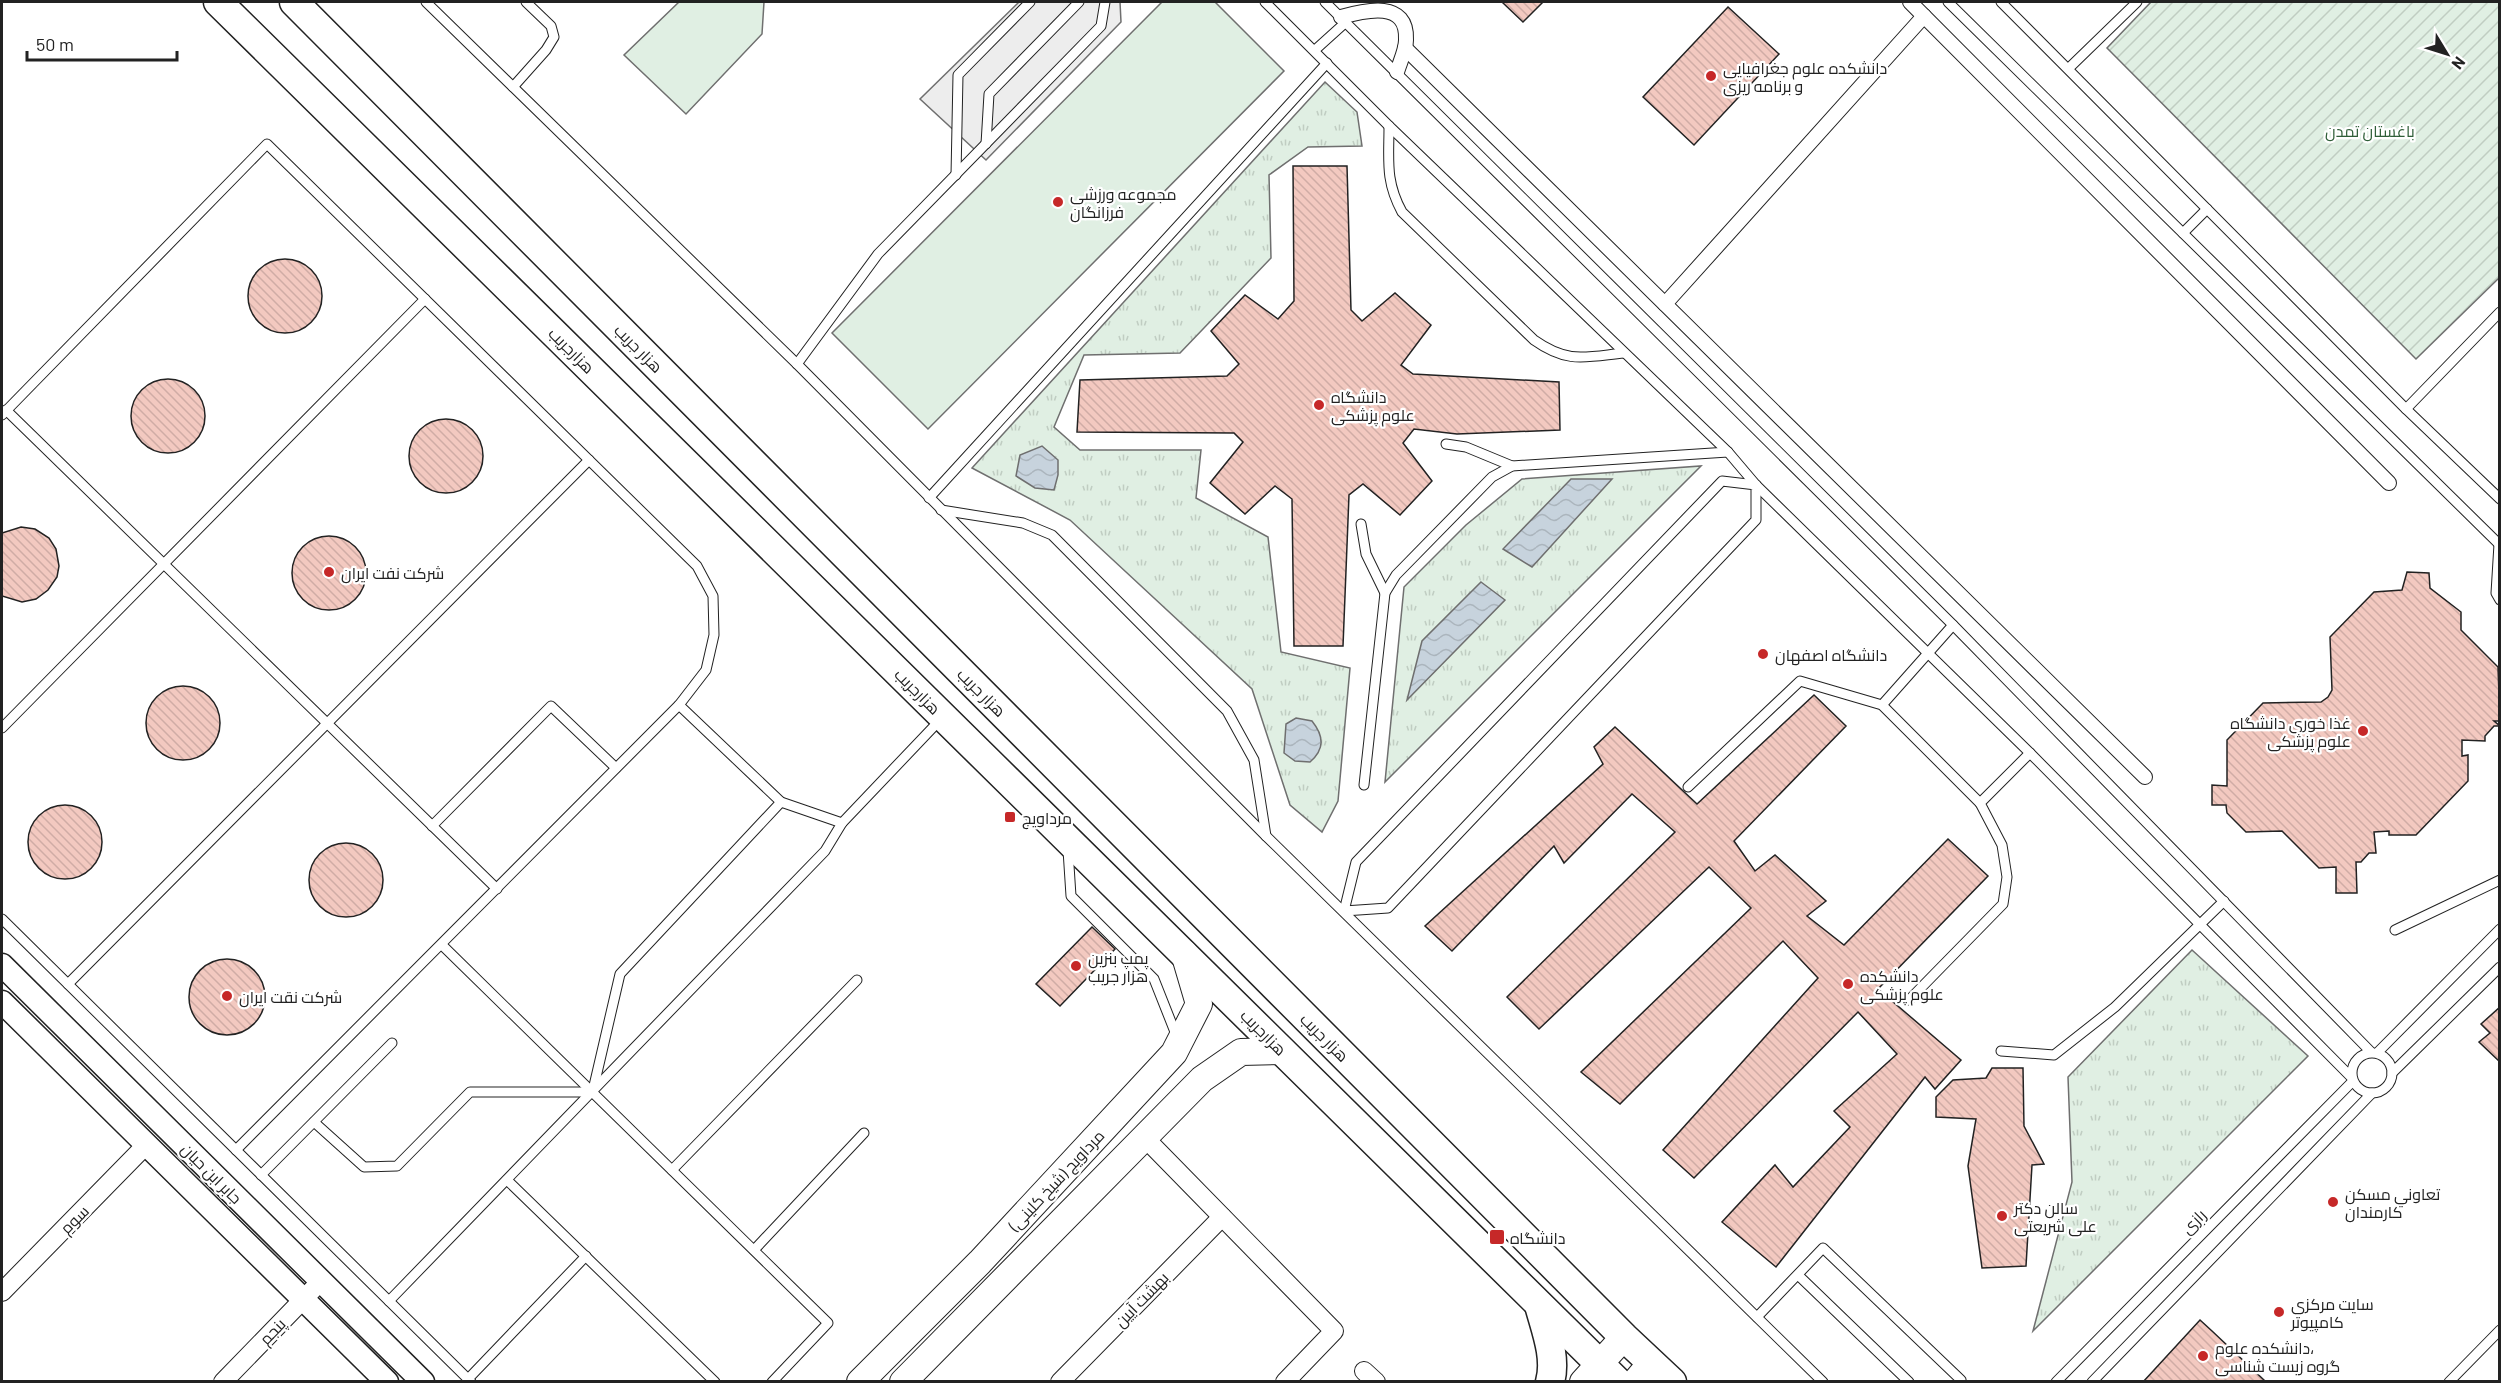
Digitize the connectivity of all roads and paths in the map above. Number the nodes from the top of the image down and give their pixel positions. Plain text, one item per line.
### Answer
1 (218, 2) edge
2 (294, 2) edge
3 (426, 2) edge
4 (526, 2) edge
5 (1030, 2) edge
6 (1079, 2) edge
7 (1105, 2) edge
8 (1265, 2) edge
9 (1324, 2) edge
10 (1910, 2) edge
11 (1948, 2) edge
12 (2001, 2) edge
13 (2136, 2) edge
14 (1362, 6) edge
15 (1924, 16) junction
16 (1343, 20) junction
17 (1405, 48) junction
18 (1315, 50) junction
19 (1327, 63) junction
20 (2069, 68) junction
21 (1397, 72) junction
22 (513, 87) junction
23 (1389, 126) junction
24 (986, 144) junction
25 (956, 175) junction
26 (2207, 209) junction
27 (2183, 233) junction
28 (425, 299) junction
29 (1665, 304) junction
30 (2499, 312) edge
31 (1624, 353) junction
32 (797, 364) junction
33 (2406, 409) junction
34 (4, 413) edge
35 (1446, 444) dead end
36 (1728, 452) junction
37 (589, 460) junction
38 (1512, 466) junction
39 (2389, 483) dead end
40 (1756, 485) junction
41 (929, 498) junction
42 (2499, 499) edge
43 (940, 510) junction
44 (1361, 524) dead end
45 (2499, 544) edge
46 (164, 565) junction
47 (1385, 593) junction
48 (2499, 600) edge
49 (1953, 625) junction
50 (1927, 653) junction
51 (679, 705) junction
52 (1882, 705) junction
53 (944, 716) junction
54 (328, 724) junction
55 (2, 729) edge
56 (2030, 753) junction
57 (616, 768) junction
58 (2145, 777) dead end
59 (1364, 785) dead end
60 (1688, 787) dead end
61 (781, 802) junction
62 (1980, 803) junction
63 (842, 823) junction
64 (432, 826) junction
65 (1266, 836) junction
66 (1068, 838) junction
67 (2499, 879) edge
68 (497, 889) junction
69 (2224, 901) junction
70 (1344, 911) junction
71 (2, 919) edge
72 (2200, 926) junction
73 (2499, 929) edge
74 (2395, 930) dead end
75 (442, 945) junction
76 (1184, 953) junction
77 (2499, 967) edge
78 (4, 973) edge
79 (857, 980) dead end
80 (68, 984) junction
81 (1909, 1000) dead end
82 (2, 1002) edge
83 (392, 1043) dead end
84 (1179, 1043) junction
85 (1283, 1051) junction
86 (2001, 1051) dead end
87 (2374, 1052) junction
88 (2392, 1073) junction
89 (2352, 1079) junction
90 (592, 1092) junction
91 (2373, 1093) junction
92 (314, 1122) junction
93 (864, 1133) dead end
94 (1145, 1138) junction
95 (146, 1145) junction
96 (236, 1150) junction
97 (672, 1170) junction
98 (261, 1175) junction
99 (507, 1180) junction
100 (1222, 1216) junction
101 (754, 1250) junction
102 (586, 1256) junction
103 (980, 1262) junction
104 (1798, 1275) junction
105 (321, 1281) junction
106 (1001, 1284) junction
107 (2, 1292) edge
108 (303, 1299) junction
109 (389, 1301) junction
110 (1539, 1305) junction
111 (1757, 1317) junction
112 (2499, 1330) edge
113 (1624, 1337) junction
114 (1643, 1372) edge
115 (1600, 1376) edge
116 (470, 1380) edge
117 (223, 1382) edge
118 (387, 1382) edge
119 (423, 1382) edge
120 (716, 1382) edge
121 (772, 1382) edge
122 (860, 1382) edge
123 (903, 1382) edge
124 (1060, 1382) edge
125 (1285, 1382) edge
126 (1550, 1382) edge
127 (1672, 1382) edge
128 (1823, 1382) edge
129 (1909, 1382) edge
130 (1960, 1382) edge
131 (2056, 1382) edge
132 (2092, 1382) edge
133 (2449, 1382) edge

1 - 53 main road, هزارجریب
2 - 113 main road, هزار جریب
3 - 22 lane
4 - 22 lane
5 - 25 lane
6 - 24 lane
7 - 24 lane
8 - 18 lane
9 - 16 lane
10 - 15 street
11 - 27 lane
12 - 20 lane
13 - 20 lane
14 - 16 street
14 - 17 street
15 - 29 street
15 - 39 street
16 - 18 lane
16 - 21 lane
17 - 21 street
17 - 29 street
18 - 19 lane
19 - 23 lane
19 - 41 lane
20 - 26 lane
21 - 49 lane
22 - 32 lane
23 - 31 lane
23 - 31 lane
24 - 25 lane
25 - 32 lane
26 - 27 lane
26 - 33 lane
27 - 45 lane
28 - 34 lane
28 - 37 lane
28 - 46 lane
29 - 58 street
30 - 33 lane
31 - 36 lane
32 - 41 lane
33 - 42 lane
34 - 46 lane
35 - 38 lane
36 - 38 lane
36 - 40 lane
37 - 51 lane
37 - 54 lane
38 - 47 lane
40 - 50 lane
40 - 70 lane
40 - 70 lane
41 - 43 lane
43 - 65 lane
43 - 65 lane
44 - 47 lane
45 - 48 lane
46 - 54 lane
46 - 55 lane
47 - 59 lane
49 - 50 lane
49 - 69 lane
50 - 52 lane
50 - 56 lane
51 - 57 lane
51 - 61 lane
52 - 60 lane
52 - 62 lane
53 - 63 lane
53 - 66 main road, هزارجریب
54 - 64 lane
54 - 80 lane
56 - 62 lane
56 - 72 lane
57 - 64 lane
57 - 68 lane
61 - 63 lane
61 - 90 lane
62 - 81 lane
63 - 90 lane
64 - 68 lane
65 - 70 lane
66 - 76 main road, هزارجریب
66 - 84 lane
67 - 74 lane
68 - 75 lane
69 - 72 lane
69 - 87 lane
70 - 111 lane
71 - 80 lane
72 - 86 lane
72 - 89 lane
73 - 87 lane
75 - 90 lane
75 - 96 lane
76 - 84 main road, مرداویج (شیخ کلینی)
76 - 85 main road, هزارجریب
77 - 88 lane
78 - 105 street, جابر ابن حیان
79 - 97 lane
80 - 96 lane
82 - 95 street, جابر ابن حیان
83 - 92 lane
84 - 103 main road, مرداویج (شیخ کلینی)
85 - 94 main road, مرداویج (شیخ کلینی)
85 - 110 main road, هزارجریب
87 - 88 lane
87 - 89 lane
88 - 91 lane
89 - 91 lane
89 - 131 lane, رازی
90 - 92 lane
90 - 97 lane
90 - 99 lane
91 - 132 lane
92 - 98 lane
93 - 101 lane
94 - 100 street
94 - 106 main road, مرداویج (شیخ کلینی)
95 - 107 street, سوم
95 - 108 street, جابر ابن حیان
96 - 98 lane
97 - 101 lane
98 - 109 lane
99 - 102 lane
99 - 109 lane
100 - 124 street, بهشت آیین
100 - 125 street
101 - 121 lane
102 - 116 lane
102 - 120 lane
103 - 106 main road
103 - 122 main road, مرداویج (شیخ کلینی)
104 - 111 lane
104 - 129 lane
104 - 130 lane
105 - 108 street, پنجم
105 - 119 street, جابر ابن حیان
106 - 123 main road, مرداویج (شیخ کلینی)
108 - 117 street, پنجم
108 - 118 street, جابر ابن حیان
109 - 116 lane
110 - 115 main road, هزارجریب
110 - 126 main road
111 - 128 lane
112 - 133 lane
113 - 114 main road, هزار جریب
113 - 115 main road
114 - 127 main road, هزار جریب

